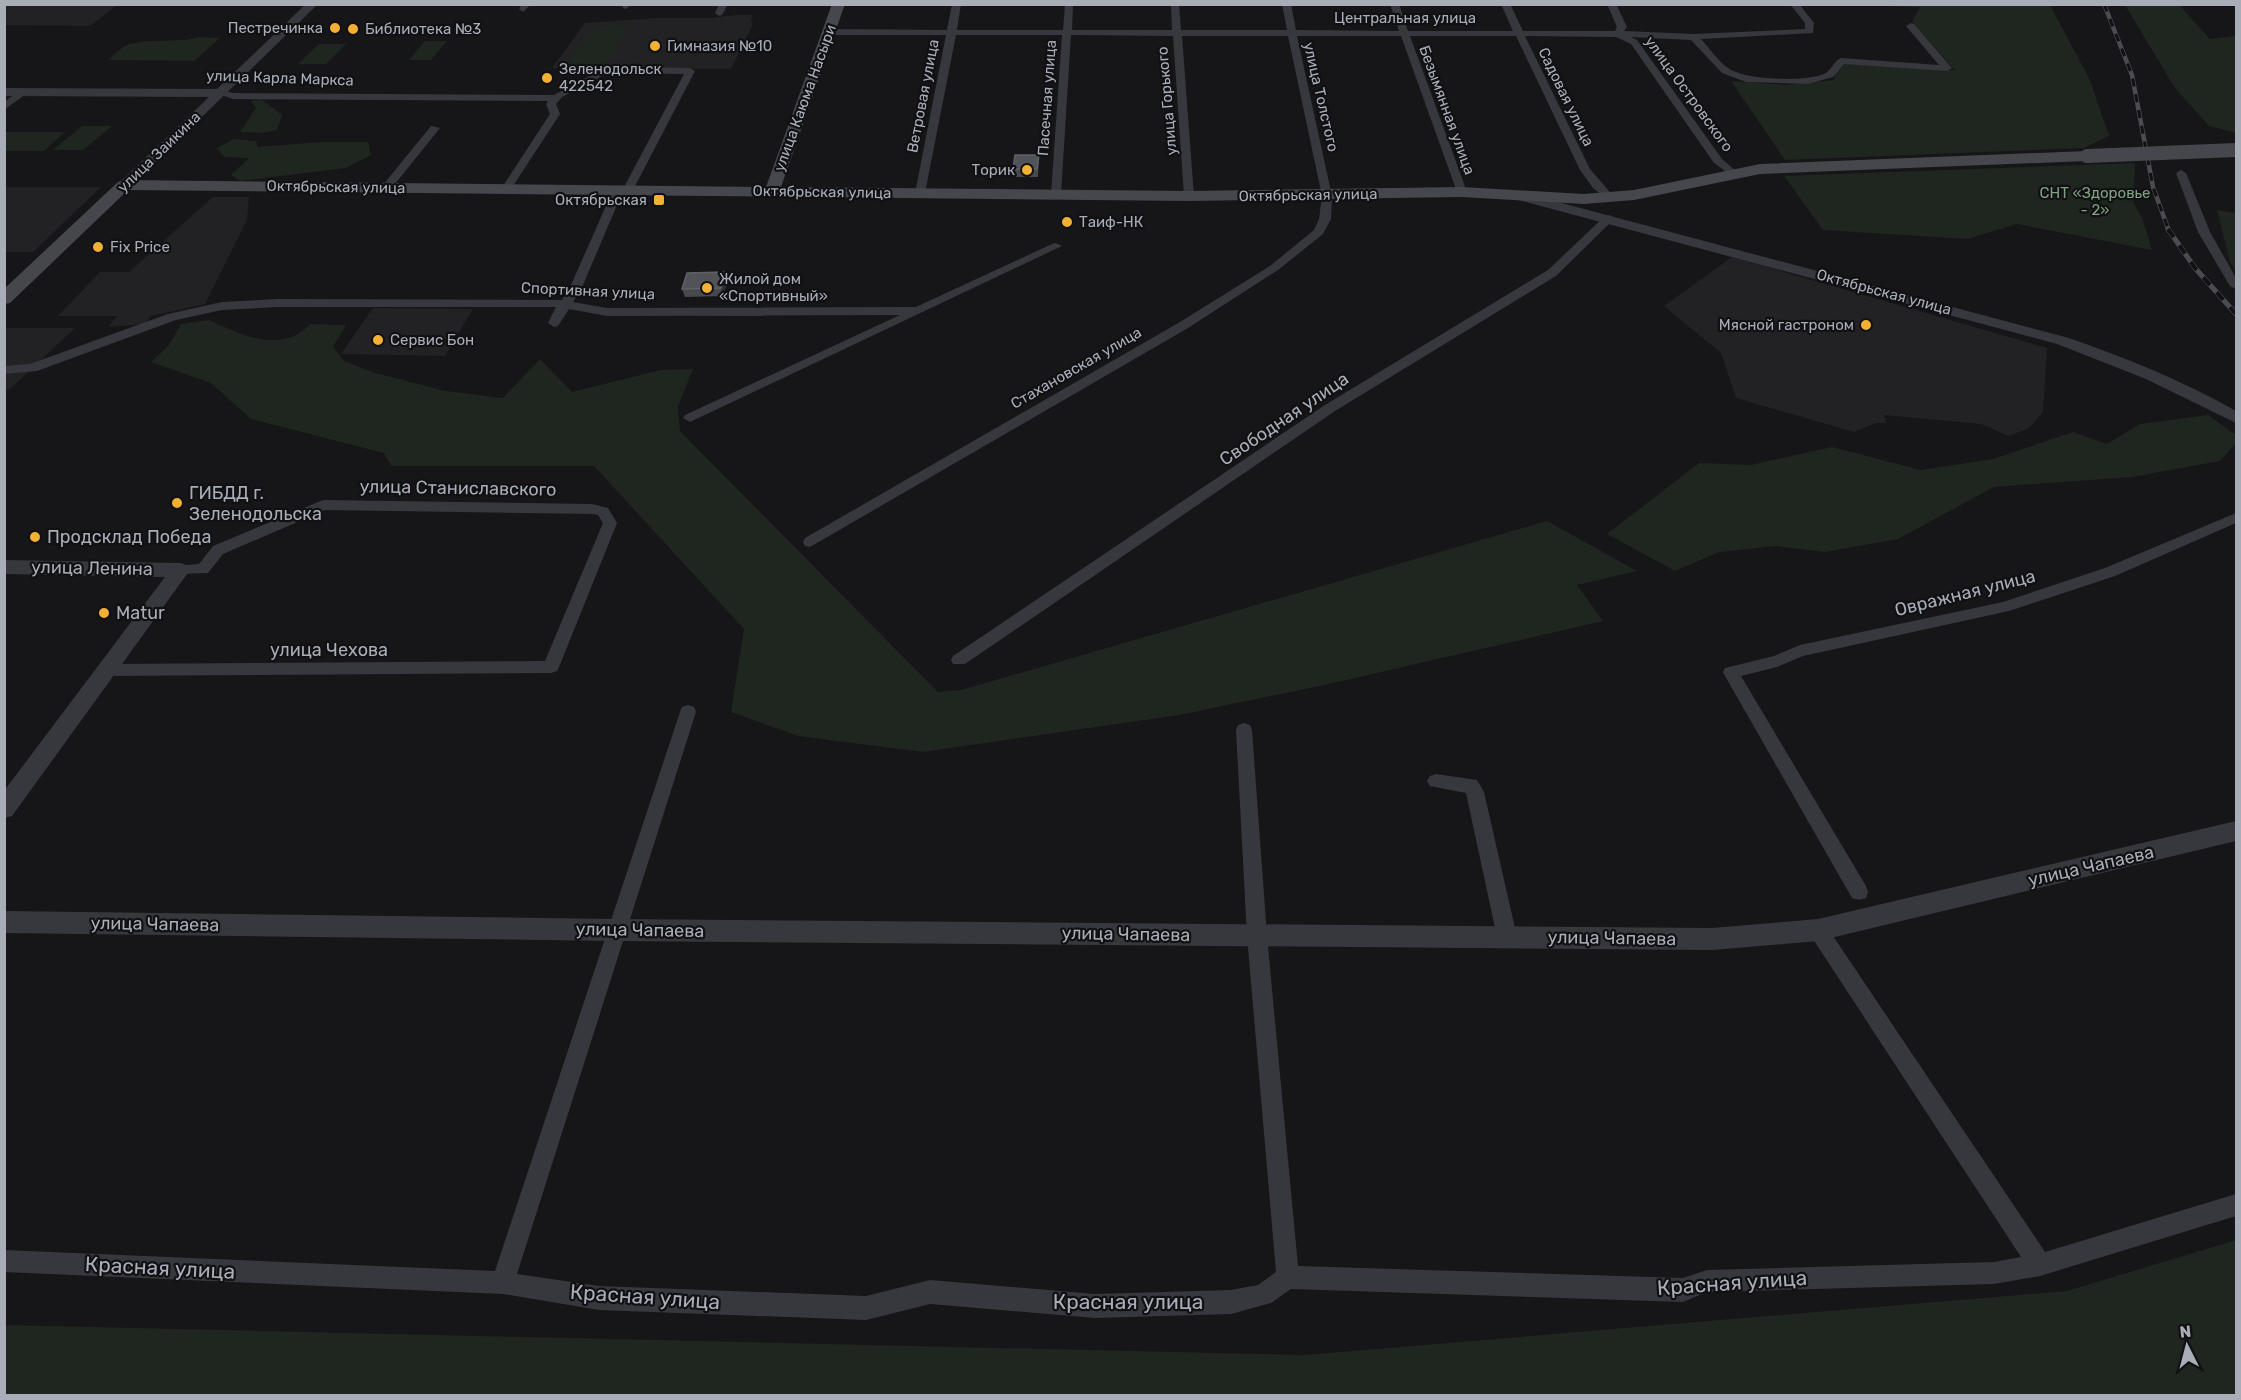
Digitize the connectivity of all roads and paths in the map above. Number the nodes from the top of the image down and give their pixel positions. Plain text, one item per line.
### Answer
1 (313, 4) edge
2 (839, 4) edge
3 (957, 4) edge
4 (1069, 4) edge
5 (1174, 4) edge
6 (1286, 4) edge
7 (1394, 4) edge
8 (1504, 4) edge
9 (1611, 4) edge
10 (1794, 4) edge
11 (1911, 26) dead end
12 (829, 32) junction
13 (950, 33) junction
14 (1067, 33) junction
15 (1176, 33) junction
16 (1291, 33) junction
17 (1403, 33) junction
18 (1518, 34) junction
19 (1618, 34) junction
20 (1694, 37) junction
21 (25, 91) junction
22 (4, 92) edge
23 (221, 93) junction
24 (555, 98) junction
25 (4, 107) edge
26 (435, 128) dead end
27 (2236, 150) edge
28 (1732, 173) junction
29 (2181, 173) dead end
30 (124, 185) junction
31 (387, 187) junction
32 (506, 189) junction
33 (623, 190) junction
34 (772, 191) junction
35 (1462, 192) junction
36 (920, 193) junction
37 (1056, 194) junction
38 (1520, 195) junction
39 (1189, 196) junction
40 (1327, 196) junction
41 (1610, 198) junction
42 (1609, 218) junction
43 (1056, 246) dead end
44 (2236, 286) edge
45 (4, 299) edge
46 (564, 305) junction
47 (916, 311) junction
48 (554, 323) dead end
49 (4, 370) edge
50 (690, 418) dead end
51 (2236, 418) edge
52 (2236, 518) edge
53 (810, 542) dead end
54 (4, 567) edge
55 (180, 570) junction
56 (959, 660) dead end
57 (551, 667) joint
58 (107, 670) junction
59 (688, 712) dead end
60 (1244, 730) dead end
61 (1436, 782) dead end
62 (4, 809) edge
63 (2236, 831) edge
64 (1859, 892) dead end
65 (4, 922) edge
66 (616, 930) junction
67 (1818, 930) junction
68 (1257, 936) junction
69 (1507, 937) junction
70 (2236, 1205) edge
71 (4, 1261) edge
72 (2040, 1264) junction
73 (1288, 1277) junction
74 (503, 1283) junction

1 - 23 street, улица Заикина
2 - 12 main road, улица Каюма Насыри
3 - 13 street, Ветровая улица
4 - 14 street, Пасечная улица
5 - 15 street, улица Горького
6 - 16 street, улица Толстого
7 - 17 street, Безымянная улица
8 - 18 street, Садовая улица
9 - 19 street, улица Островского
10 - 20 street, Центральная улица
11 - 20 street
12 - 13 street, Центральная улица
12 - 34 main road, улица Каюма Насыри
13 - 14 street, Центральная улица
13 - 36 street, Ветровая улица
14 - 15 street, Центральная улица
14 - 37 street, Пасечная улица
15 - 16 street, Центральная улица
15 - 39 street, улица Горького
16 - 17 street, Центральная улица
16 - 40 street, улица Толстого
17 - 18 street, Центральная улица
17 - 35 street, Безымянная улица
18 - 19 street, Центральная улица
18 - 41 street, Садовая улица
19 - 20 street, Центральная улица
19 - 28 street, улица Островского
21 - 22 street, улица Карла Маркса
21 - 23 street, улица Карла Маркса
21 - 25 street
23 - 24 street, улица Карла Маркса
23 - 30 street, улица Заикина
24 - 32 street
24 - 33 street
26 - 31 street
27 - 28 main road, Октябрьская улица, bridge
28 - 41 main road, Октябрьская улица
29 - 44 street
30 - 31 main road, Октябрьская улица
30 - 45 main road, улица Заикина
31 - 32 main road, Октябрьская улица
32 - 33 main road, Октябрьская улица
33 - 34 main road, Октябрьская улица
33 - 46 street
34 - 36 main road, Октябрьская улица
35 - 38 main road, Октябрьская улица
35 - 40 main road, Октябрьская улица
36 - 37 main road, Октябрьская улица
37 - 39 main road, Октябрьская улица
38 - 41 main road, Октябрьская улица
38 - 42 street, Октябрьская улица
39 - 40 main road, Октябрьская улица
40 - 53 street, Стахановская улица
41 - 42 street
42 - 51 street, Октябрьская улица
42 - 56 street, Свободная улица
43 - 47 street
46 - 47 street, Спортивная улица
46 - 48 street
46 - 49 street, Спортивная улица
47 - 50 street
52 - 64 street, Овражная улица
54 - 55 street, улица Ленина
55 - 57 street, улица Станиславского
55 - 58 street
57 - 58 street, улица Чехова
58 - 62 street
59 - 66 street
60 - 68 street
61 - 69 street
63 - 67 street, улица Чапаева
65 - 66 street, улица Чапаева
66 - 68 street, улица Чапаева
66 - 74 street
67 - 69 street, улица Чапаева
67 - 72 street
68 - 69 street, улица Чапаева
68 - 73 street
70 - 72 street, Красная улица
71 - 74 street, Красная улица
72 - 73 street, Красная улица
73 - 74 street, Красная улица

